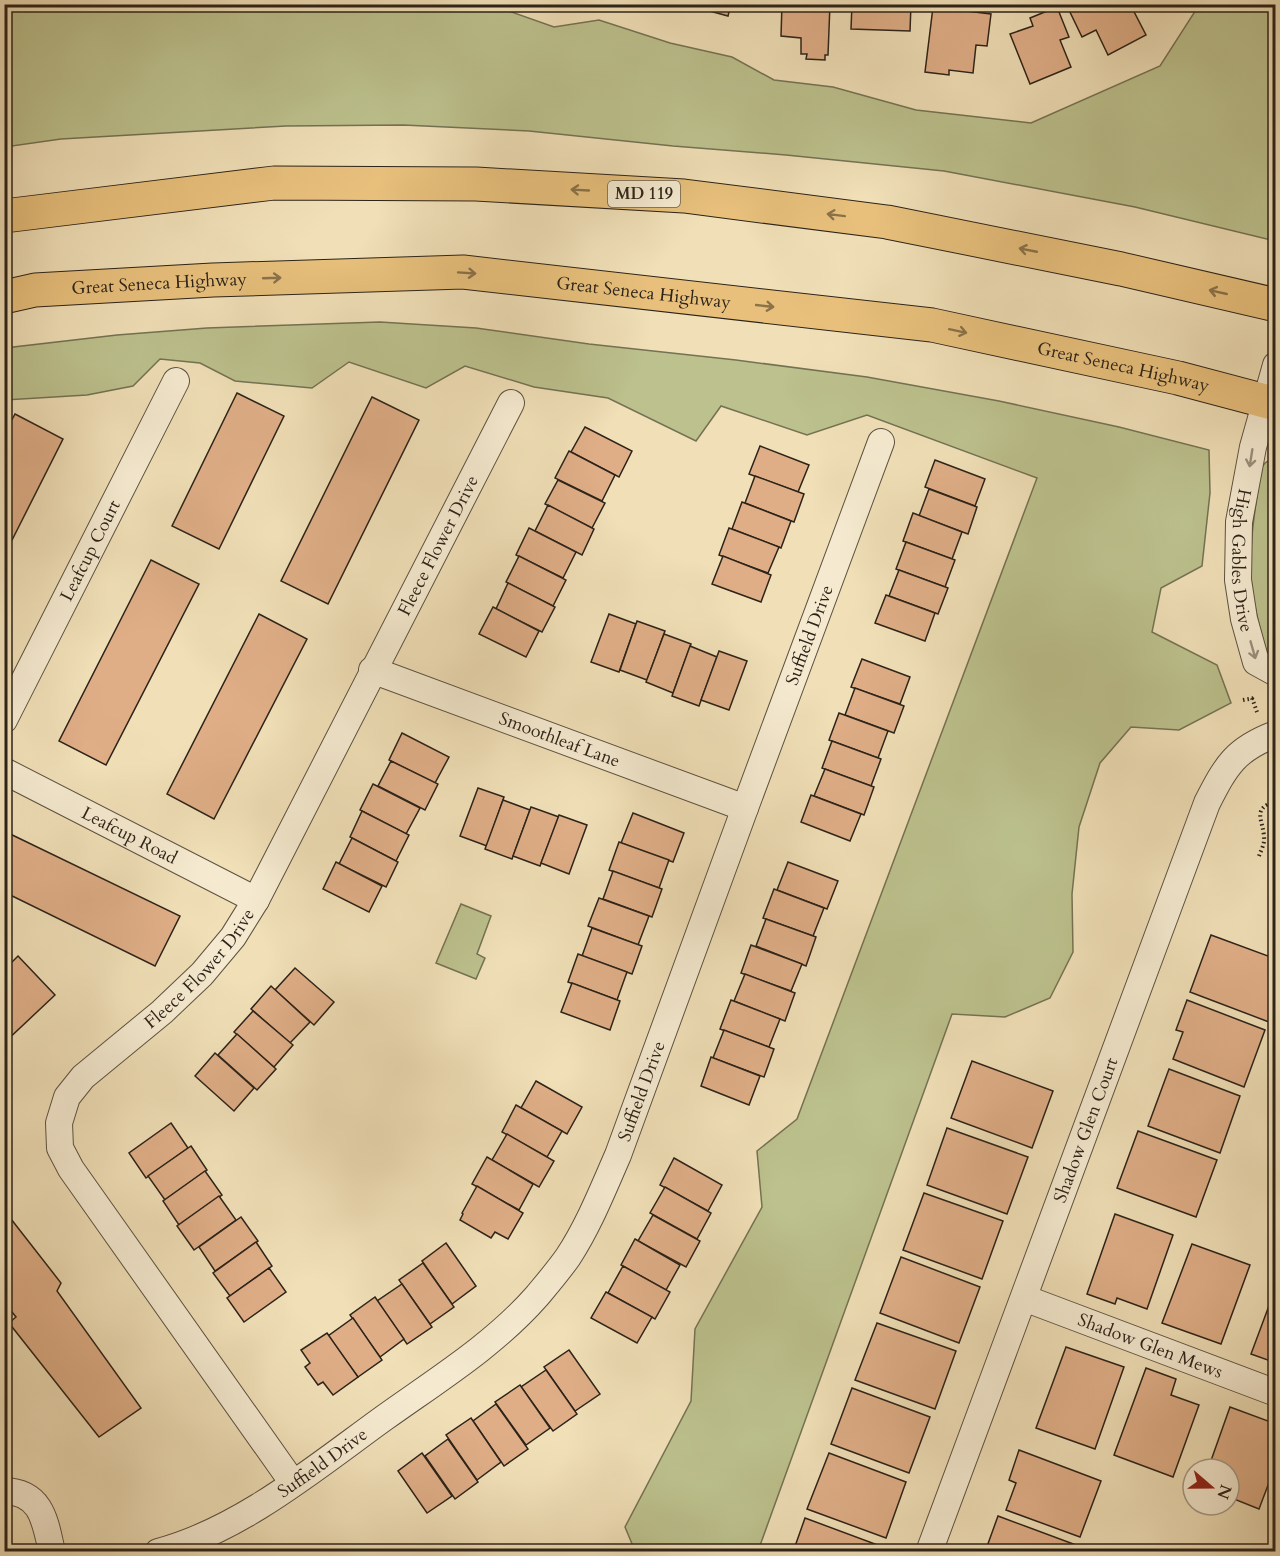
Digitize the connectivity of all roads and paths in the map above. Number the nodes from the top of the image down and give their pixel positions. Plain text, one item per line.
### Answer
1 (4, 216) edge
2 (4, 297) edge
3 (1275, 305) edge
4 (1275, 365) edge
5 (176, 381) dead end
6 (511, 403) dead end
7 (1270, 403) edge
8 (881, 442) dead end
9 (372, 670) junction
10 (1275, 673) edge
11 (4, 720) edge
12 (1275, 734) edge
13 (4, 771) edge
14 (1275, 801) edge
15 (745, 808) junction
16 (1259, 856) dead end
17 (256, 900) junction
18 (1024, 1298) junction
19 (1275, 1393) edge
20 (293, 1483) junction
21 (4, 1491) edge
22 (52, 1551) edge
23 (158, 1551) edge
24 (929, 1551) edge

3 -> 1 main road, MD 119
2 -> 7 main road, Great Seneca Highway
4 - 7 street, High Gables Drive
5 - 11 street, Leafcup Court
6 - 9 street, Fleece Flower Drive
7 -> 10 street, High Gables Drive
8 - 15 street, Suffield Drive
9 - 15 street, Smoothleaf Lane
9 - 17 street, Fleece Flower Drive
12 - 18 street, Shadow Glen Court
13 - 17 street, Leafcup Road
14 - 16 path
15 - 20 street, Suffield Drive
17 - 20 street, Fleece Flower Drive
18 - 19 street, Shadow Glen Mews
18 - 24 street, Shadow Glen Court
20 - 23 street, Suffield Drive
21 - 22 street

